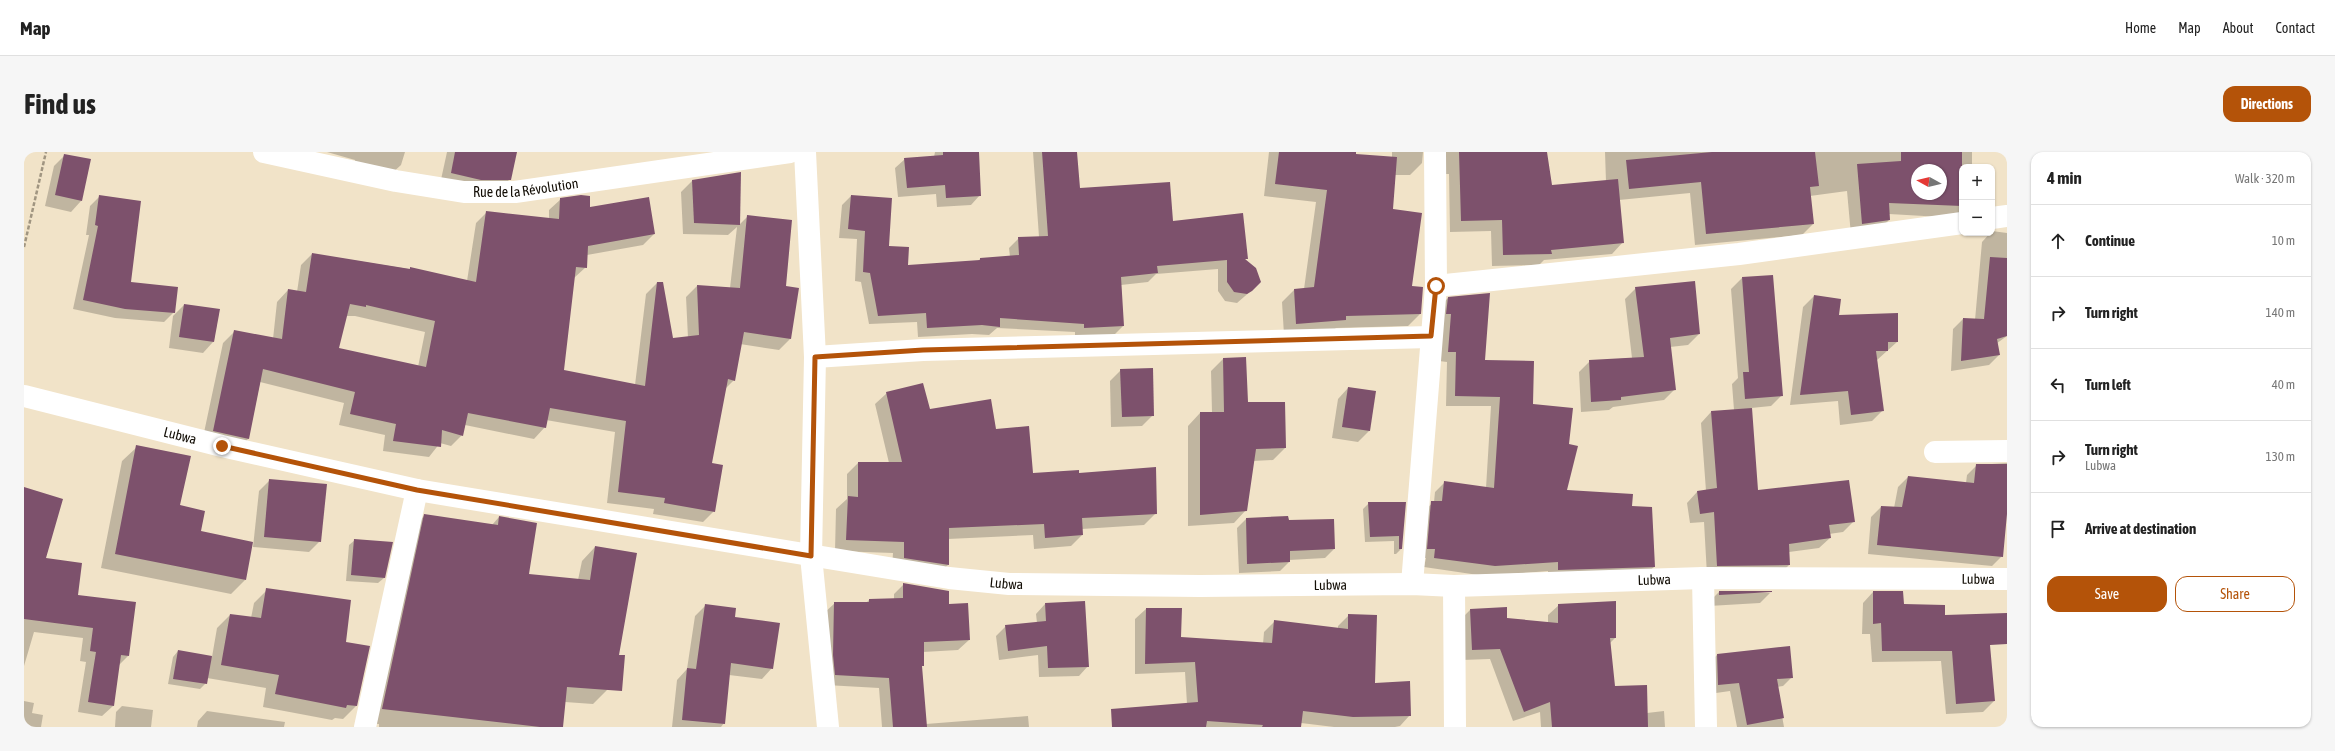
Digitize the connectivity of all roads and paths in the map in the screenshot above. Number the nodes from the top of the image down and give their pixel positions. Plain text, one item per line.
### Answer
1 (46, 152) edge
2 (264, 152) edge
3 (790, 152) edge
4 (806, 152) edge
5 (1435, 152) edge
6 (2007, 216) edge
7 (1995, 218) edge
8 (1959, 223) edge
9 (24, 247) edge
10 (1436, 286) junction
11 (1431, 336) junction
12 (815, 357) junction
13 (24, 396) edge
14 (2007, 451) edge
15 (1935, 452) dead end
16 (417, 490) junction
17 (811, 556) junction
18 (1703, 578) junction
19 (2007, 579) edge
20 (1412, 584) junction
21 (1454, 586) junction
22 (365, 727) edge
23 (828, 727) edge
24 (1455, 727) edge
25 (1706, 727) edge

1 - 9 path
2 - 3 street, Rue de la Révolution
4 - 12 street
5 - 10 street
6 - 7 street
8 - 10 street
10 - 11 street
11 - 12 street
11 - 20 street
12 - 17 street
13 - 16 street, Lubwa
14 - 15 street
16 - 17 street, Lubwa
16 - 22 street
17 - 20 street, Lubwa
17 - 23 street
18 - 19 street, Lubwa
18 - 21 street, Lubwa
18 - 25 street
20 - 21 street, Lubwa
21 - 24 street

